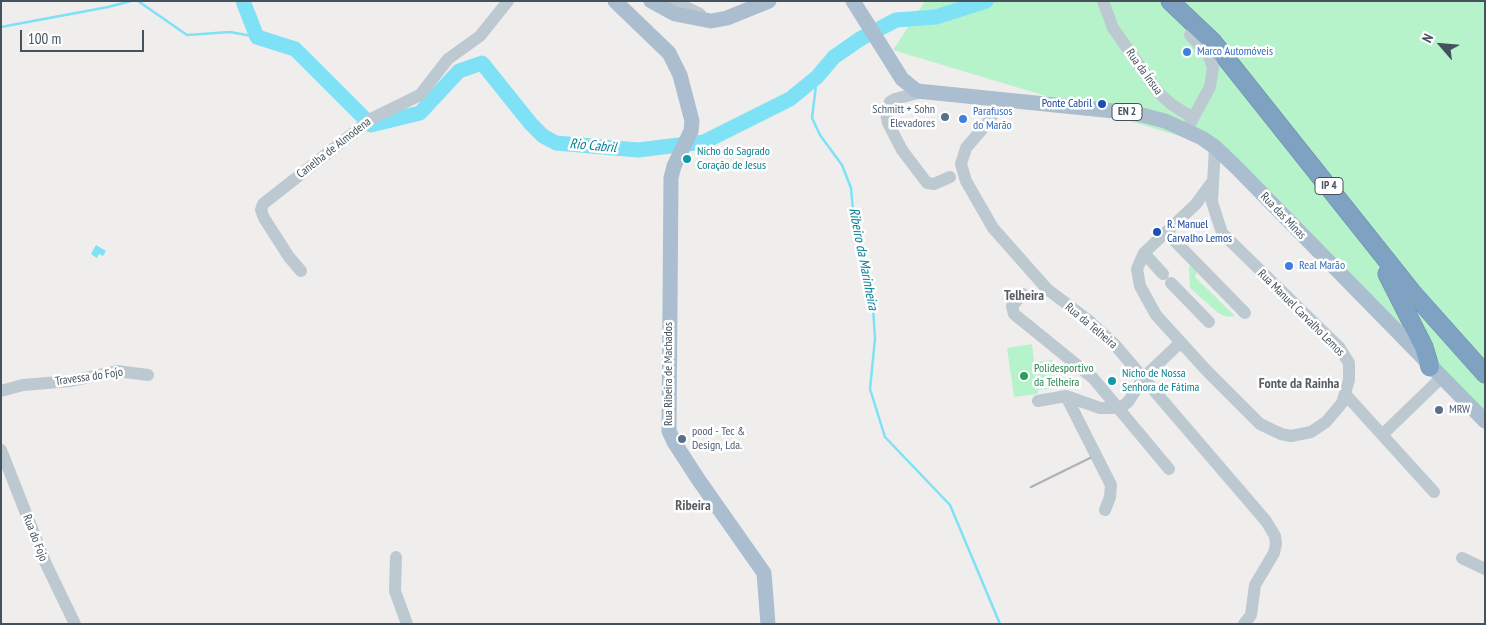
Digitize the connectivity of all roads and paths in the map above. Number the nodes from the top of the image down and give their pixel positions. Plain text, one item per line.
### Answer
1 (508, 1) edge
2 (615, 1) edge
3 (651, 1) edge
4 (673, 1) edge
5 (769, 1) edge
6 (853, 1) edge
7 (1103, 1) edge
8 (1170, 1) edge
9 (1180, 1) edge
10 (720, 20) junction
11 (1190, 35) dead end
12 (922, 92) junction
13 (1001, 100) junction
14 (1190, 124) junction
15 (1215, 147) junction
16 (1310, 163) junction
17 (950, 177) dead end
18 (1212, 182) junction
19 (1166, 232) junction
20 (1144, 253) junction
21 (301, 271) dead end
22 (1023, 294) dead end
23 (1245, 313) dead end
24 (1209, 322) dead end
25 (1181, 342) junction
26 (1485, 364) edge
27 (1435, 372) junction
28 (1485, 374) edge
29 (148, 375) dead end
30 (1144, 377) junction
31 (1, 391) edge
32 (1346, 395) junction
33 (1066, 396) junction
34 (1038, 401) dead end
35 (1120, 408) junction
36 (1485, 421) edge
37 (1382, 435) junction
38 (1, 450) edge
39 (1169, 469) dead end
40 (1434, 492) dead end
41 (1105, 510) dead end
42 (396, 556) dead end
43 (1462, 558) dead end
44 (1485, 569) edge
45 (75, 624) edge
46 (407, 624) edge
47 (768, 624) edge
48 (1244, 624) edge

1 - 21 street, Canelha de Almodena
2 - 47 main road, Rua Ribeira de Machados
3 - 10 main road
4 - 10 street
5 - 10 main road
6 - 12 main road, EN 2
7 - 14 street, Rua da Ínsua
8 - 16 highway, IP 4
9 - 26 highway, IP 4
11 - 14 street
12 - 13 main road, EN 2
12 - 17 street
13 - 14 main road, Rua das Minas / EN 2
13 - 30 street, Rua da Telheira
14 - 15 main road, Rua das Minas / EN 2
15 - 18 street, Rua Manuel Carvalho Lemos
15 - 27 main road, Rua das Minas / EN 2
16 - 27 highway
16 - 28 highway, IP 4
18 - 19 street
18 - 32 street, Rua Manuel Carvalho Lemos
19 - 20 street
19 - 23 street
20 - 24 street
20 - 25 street, Rua Manuel Carvalho Lemos
22 - 35 street
25 - 30 street
25 - 32 street, Rua Manuel Carvalho Lemos
27 - 36 main road, Rua das Minas / EN 2
27 - 37 street
29 - 31 street, Travessa do Fojo
30 - 35 street
30 - 48 street, Rua da Telheira
32 - 37 street
33 - 34 street
33 - 35 street
33 - 41 street
35 - 39 street
37 - 40 street
38 - 45 street, Rua do Fojo
42 - 46 street
43 - 44 street

